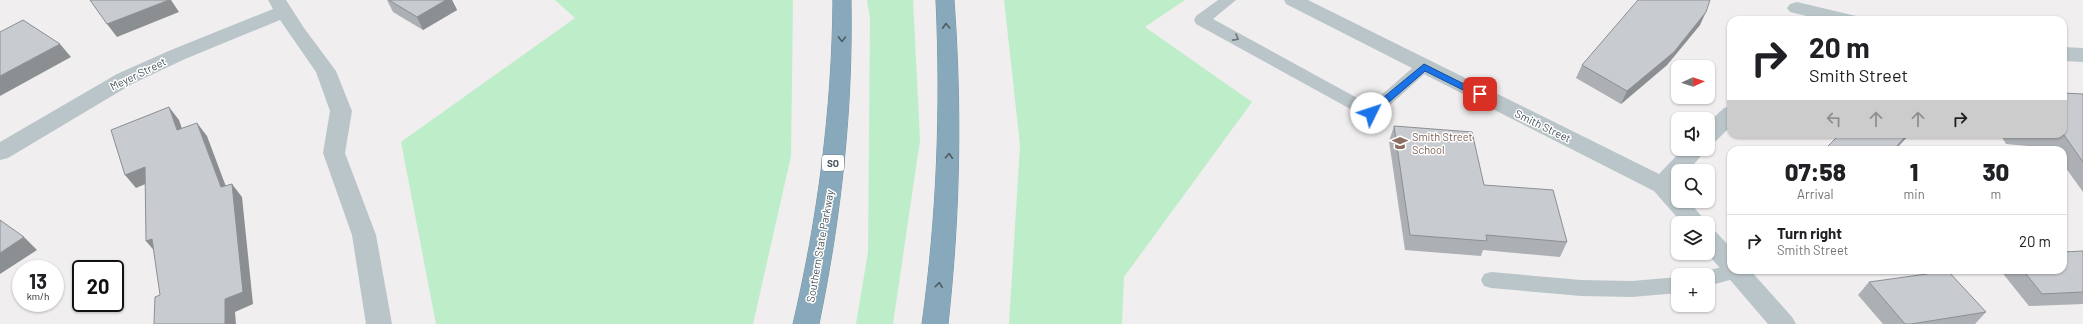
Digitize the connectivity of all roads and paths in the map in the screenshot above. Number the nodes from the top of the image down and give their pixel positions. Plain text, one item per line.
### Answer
1 (842, 0) edge
2 (944, 0) edge
3 (1228, 0) edge
4 (1293, 0) edge
5 (281, 6) edge
6 (1795, 9) edge
7 (1829, 16) edge
8 (2067, 54) edge
9 (2083, 55) edge
10 (1424, 67) junction
11 (1727, 116) edge
12 (1715, 129) edge
13 (0, 152) edge
14 (1689, 156) edge
15 (1662, 185) junction
16 (1689, 216) edge
17 (1715, 246) edge
18 (1727, 259) edge
19 (1727, 271) edge
20 (1740, 274) edge
21 (1715, 275) edge
22 (1491, 280) dead end
23 (1671, 286) edge
24 (379, 324) edge
25 (806, 324) edge
26 (935, 324) edge
27 (1783, 324) edge

1 -> 25 highway, Southern State Parkway / SO
26 -> 2 highway
3 -> 10 lane
4 - 10 street, Smith Street
5 - 13 street, Meyer Street
5 - 24 street
6 - 7 street
8 - 9 street
10 - 15 street, Smith Street
11 - 12 street
14 - 15 street
15 - 16 street, Smith Street
17 - 18 street
19 - 21 lane
20 - 27 street
22 - 23 lane

